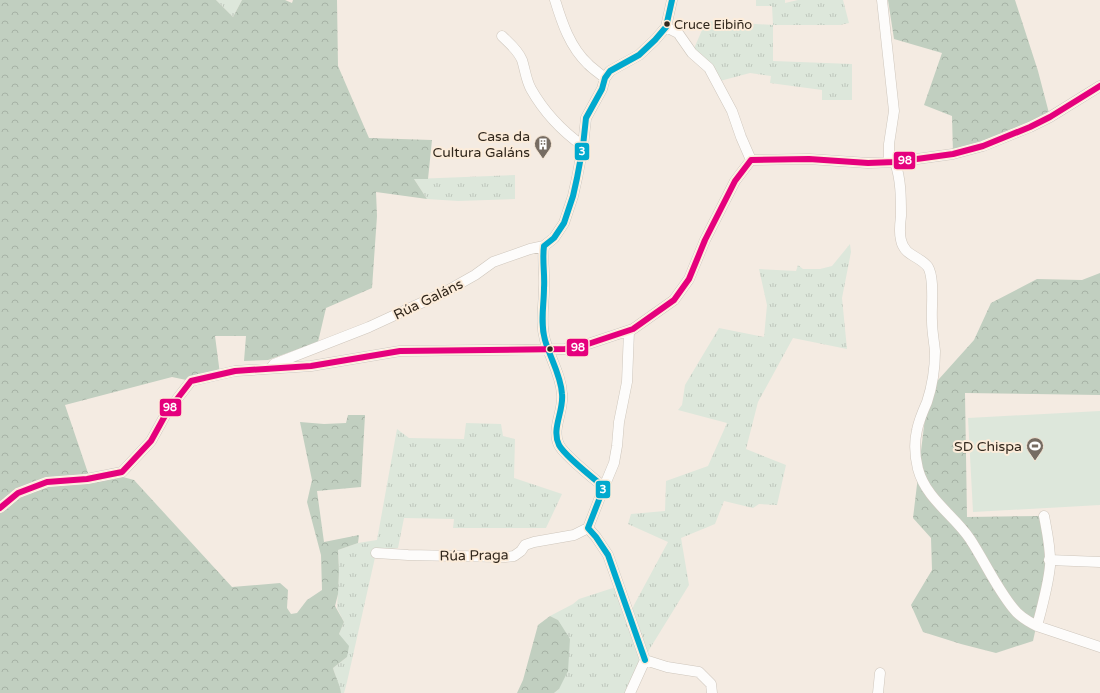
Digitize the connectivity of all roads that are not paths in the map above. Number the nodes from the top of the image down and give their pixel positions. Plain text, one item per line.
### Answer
1 (556, 0) edge
2 (672, 0) edge
3 (882, 0) edge
4 (666, 27) junction
5 (502, 36) dead end
6 (605, 78) junction
7 (1100, 86) edge
8 (583, 146) junction
9 (751, 160) junction
10 (892, 162) junction
11 (544, 246) junction
12 (629, 330) junction
13 (549, 350) junction
14 (310, 351) junction
15 (311, 366) junction
16 (270, 369) junction
17 (604, 487) junction
18 (0, 508) edge
19 (1044, 516) dead end
20 (588, 528) junction
21 (376, 552) dead end
22 (1049, 560) junction
23 (1100, 562) edge
24 (1037, 626) junction
25 (1100, 647) edge
26 (645, 660) junction
27 (880, 673) dead end
28 (630, 693) edge
29 (712, 693) edge
30 (878, 693) edge

1 - 6 street
2 - 4 street
3 - 10 street
4 - 6 street
4 - 9 street
5 - 8 street
6 - 8 street
7 - 10 street
8 - 11 street
9 - 10 street
9 - 12 street
10 - 24 street
11 - 13 street
11 - 14 street, Rúa Galáns
12 - 13 street
12 - 17 street
13 - 15 street
13 - 17 street
14 - 15 street
14 - 16 street, Rúa Galáns
15 - 16 street
16 - 18 street
17 - 20 street
19 - 22 street
20 - 21 street, Rúa Praga
20 - 26 street
22 - 23 street
22 - 24 street
24 - 25 street
26 - 28 street
26 - 29 street
27 - 30 street

